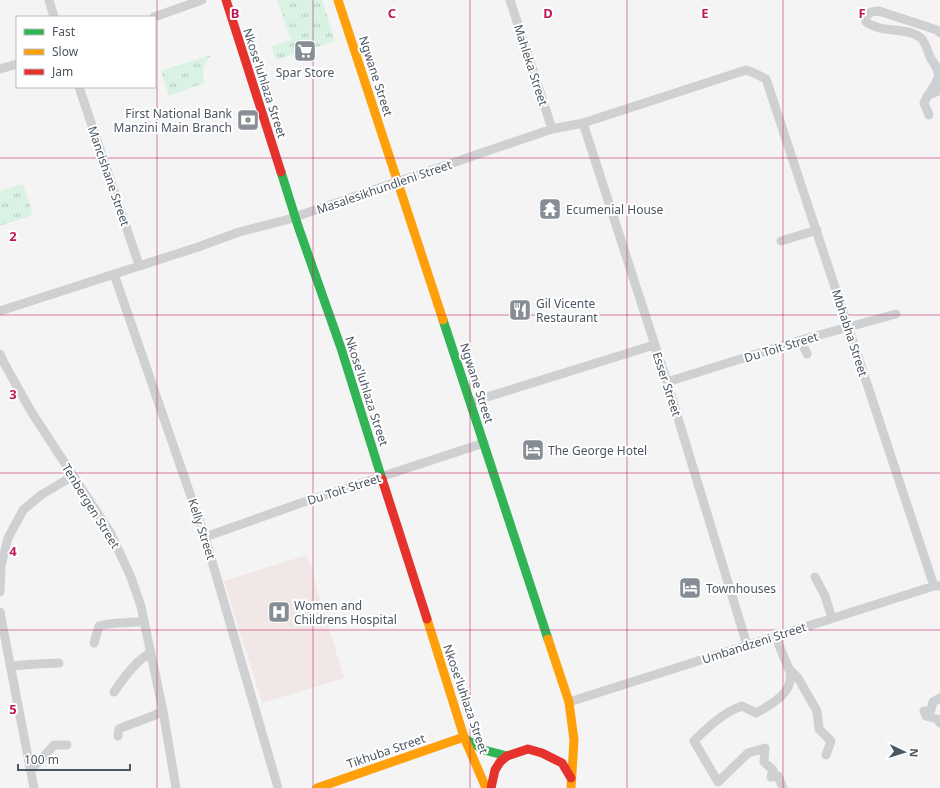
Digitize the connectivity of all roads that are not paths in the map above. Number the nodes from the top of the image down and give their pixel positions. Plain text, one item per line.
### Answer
1 (49, 0) edge
2 (202, 0) edge
3 (226, 0) edge
4 (338, 0) edge
5 (510, 0) edge
6 (54, 16) edge
7 (156, 16) edge
8 (940, 33) edge
9 (16, 64) edge
10 (0, 69) edge
11 (766, 79) joint
12 (79, 88) edge
13 (940, 90) edge
14 (927, 96) junction
15 (929, 115) dead end
16 (583, 123) junction
17 (552, 129) junction
18 (398, 182) junction
19 (296, 216) junction
20 (817, 230) junction
21 (781, 241) dead end
22 (139, 265) junction
23 (114, 274) junction
24 (0, 311) edge
25 (896, 314) dead end
26 (848, 327) junction
27 (801, 340) junction
28 (654, 345) junction
29 (0, 354) edge
30 (807, 354) dead end
31 (667, 382) junction
32 (471, 402) junction
33 (484, 443) junction
34 (73, 476) junction
35 (382, 476) junction
36 (205, 537) junction
37 (815, 577) dead end
38 (0, 583) edge
39 (937, 586) edge
40 (0, 592) edge
41 (0, 612) edge
42 (832, 618) junction
43 (144, 621) junction
44 (779, 635) junction
45 (94, 643) dead end
46 (747, 645) junction
47 (151, 653) junction
48 (59, 663) dead end
49 (10, 666) junction
50 (788, 668) junction
51 (114, 692) dead end
52 (940, 698) edge
53 (569, 702) junction
54 (163, 711) junction
55 (940, 723) edge
56 (118, 736) dead end
57 (464, 737) junction
58 (67, 745) dead end
59 (826, 755) dead end
60 (507, 756) junction
61 (30, 769) junction
62 (571, 778) junction
63 (34, 788) edge
64 (176, 788) edge
65 (278, 788) edge
66 (317, 788) edge
67 (486, 788) edge
68 (491, 788) edge
69 (571, 788) edge
70 (783, 788) edge

1 - 6 street
2 - 7 street
3 - 19 main road, Nkose'luhlaza Street
4 - 18 main road, Ngwane Street
5 - 17 street, Mahleka Street
8 - 14 street
9 - 10 street
11 - 16 street, Masalesikhundleni Street
11 - 20 street, Mbhabha Street
12 - 22 street, Mancishane Street
13 - 14 street
14 - 15 street
16 - 17 street, Masalesikhundleni Street
16 - 28 street, Esser Street
17 - 18 street, Masalesikhundleni Street
18 - 19 street, Masalesikhundleni Street
18 - 32 main road, Ngwane Street
19 - 22 street, Masalesikhundleni Street
19 - 35 main road, Nkose'luhlaza Street
20 - 21 street
20 - 26 street, Mbhabha Street
22 - 23 street, Masalesikhundleni Street
23 - 24 street, Masalesikhundleni Street
23 - 36 street, Kelly Street
25 - 26 street, Du Toit Street
26 - 27 street, Du Toit Street
26 - 39 street, Mbhabha Street
27 - 30 street
27 - 31 street, Du Toit Street
28 - 31 street, Esser Street
28 - 32 street
29 - 34 street, Tenbergen Street
31 - 46 street, Esser Street
32 - 33 main road, Ngwane Street
33 - 35 street, Du Toit Street
33 - 53 main road, Ngwane Street
34 - 38 street
34 - 43 street, Tenbergen Street
35 - 36 street, Du Toit Street
35 - 57 main road, Nkose'luhlaza Street
36 - 65 street, Kelly Street
37 - 42 street
38 - 40 street
39 - 42 street, Umbandzeni Street
41 - 49 street
42 - 44 street, Umbandzeni Street
43 - 45 street
43 - 47 street, Tenbergen Street
44 - 46 street, Umbandzeni Street
44 - 50 street
46 - 53 street, Umbandzeni Street
47 - 51 street
47 - 54 street, Tenbergen Street
48 - 49 street
49 - 61 street
50 - 59 street
50 - 70 street
52 - 55 street
53 - 62 main road, Ngwane Street
54 - 56 street
54 - 64 street, Tenbergen Street
57 - 60 main road
57 - 66 main road, Tikhuba Street
57 - 67 main road, Nkose'luhlaza Street
58 - 61 street
60 - 62 main road
60 - 68 main road
61 - 63 street
62 - 69 main road, Ngwane Street

